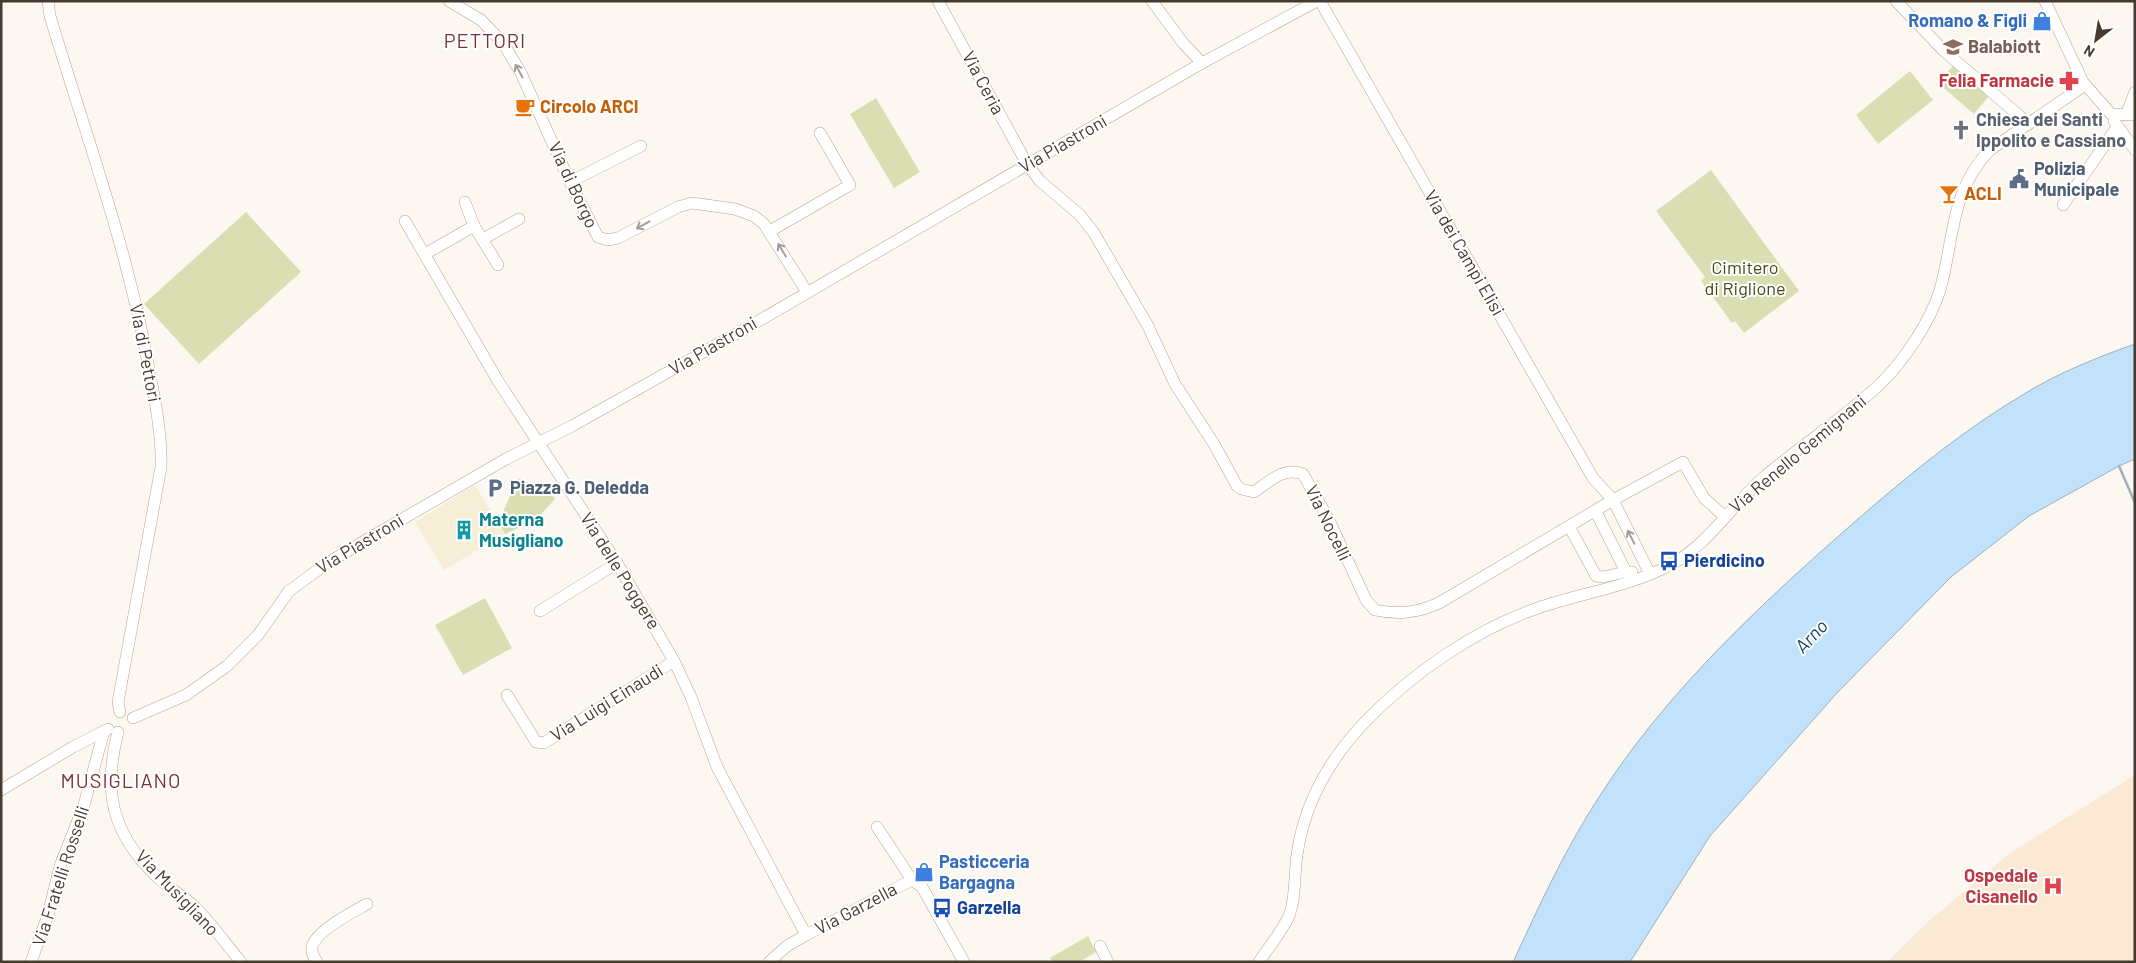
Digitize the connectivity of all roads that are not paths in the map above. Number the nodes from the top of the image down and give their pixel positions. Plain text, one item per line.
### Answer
1 (48, 1) edge
2 (448, 1) edge
3 (938, 1) edge
4 (1152, 1) edge
5 (1318, 1) edge
6 (1896, 1) edge
7 (2045, 1) edge
8 (1202, 63) junction
9 (2085, 85) junction
10 (2135, 92) edge
11 (2111, 114) junction
12 (2130, 115) edge
13 (2029, 124) junction
14 (2117, 127) junction
15 (820, 133) dead end
16 (641, 146) dead end
17 (2135, 150) edge
18 (1028, 164) junction
19 (570, 182) junction
20 (465, 202) dead end
21 (2063, 205) dead end
22 (518, 219) dead end
23 (405, 221) dead end
24 (474, 226) junction
25 (770, 231) junction
26 (483, 239) junction
27 (425, 254) junction
28 (498, 266) dead end
29 (807, 292) junction
30 (539, 444) junction
31 (1613, 500) junction
32 (1596, 512) junction
33 (1724, 516) junction
34 (1570, 528) junction
35 (616, 563) junction
36 (1626, 572) junction
37 (1646, 575) junction
38 (540, 611) dead end
39 (674, 661) junction
40 (507, 695) dead end
41 (120, 712) junction
42 (133, 718) junction
43 (112, 730) junction
44 (1, 790) edge
45 (877, 828) dead end
46 (912, 880) junction
47 (367, 904) dead end
48 (806, 935) junction
49 (1100, 946) dead end
50 (31, 962) edge
51 (241, 962) edge
52 (317, 962) edge
53 (769, 962) edge
54 (964, 962) edge
55 (1108, 962) edge
56 (1259, 962) edge

1 - 41 street, Via di Pettori
19 -> 2 street, Via di Borgo
3 - 18 street, Via Ceria
4 - 8 street
5 - 8 street, Via Piastroni
5 - 31 street, Via dei Campi Elisi
6 - 13 street
7 - 9 street
8 - 18 street, Via Piastroni
9 - 11 street
9 - 13 street, Via Renello Gemignani
10 - 12 street
11 - 12 street
11 - 14 street
13 - 33 street, Via Renello Gemignani
14 - 17 street
14 - 21 street
15 - 25 street
16 - 19 street
18 - 29 street, Via Piastroni
18 - 34 street, Via Nocelli
25 -> 19 street, Via di Borgo
20 - 24 street
22 - 26 street
23 - 27 street, Via delle Poggere
24 - 26 street
24 - 27 street
29 -> 25 street, Via di Borgo
26 - 28 street
27 - 30 street, Via delle Poggere
29 - 30 street, Via Piastroni
30 - 35 street, Via delle Poggere
30 - 42 street, Via Piastroni
31 - 32 street, Via Nocelli
31 - 33 street, Via Nocelli
37 -> 31 street
32 - 34 street, Via Nocelli
32 - 36 street
33 - 37 street, Via Renello Gemignani
34 - 36 street
35 - 38 street
35 - 39 street, Via delle Poggere
36 - 37 street
37 - 56 street, Via Renello Gemignani
39 - 40 street, Via Luigi Einaudi
39 - 48 street, Via delle Poggere
41 - 42 street
41 - 43 street
42 - 43 street, Via Piastroni
43 - 44 street, Via Piastroni
43 - 50 street, Via Fratelli Rosselli
43 - 51 street, Via Musigliano
45 - 46 street
46 - 48 street, Via Garzella
46 - 54 street, Via Garzella
47 - 52 street
48 - 53 street, Via Garzella
49 - 55 street

